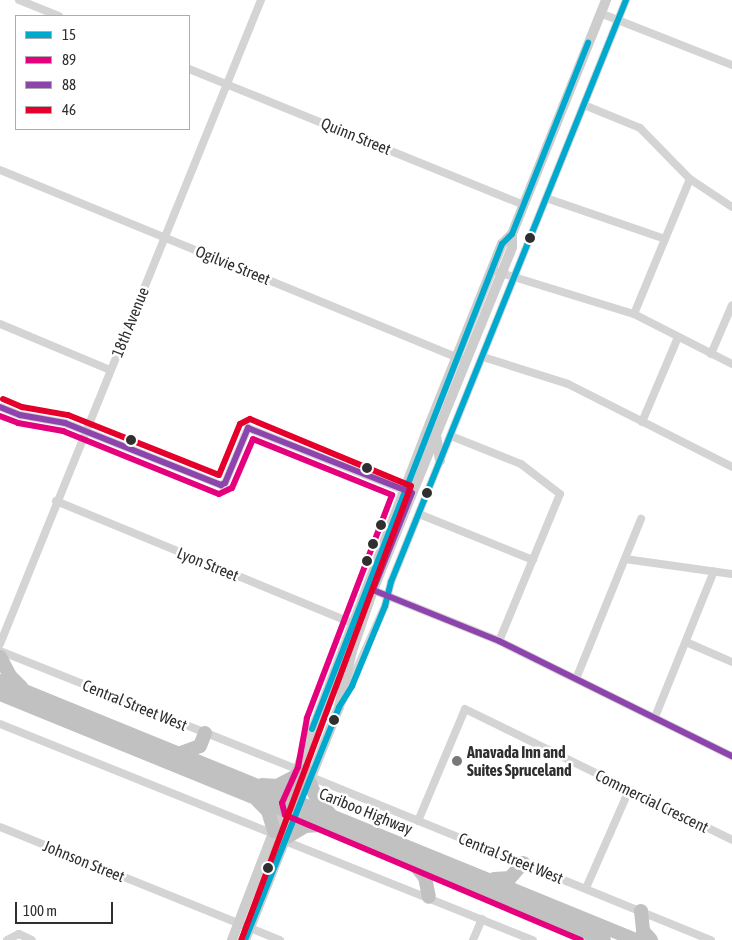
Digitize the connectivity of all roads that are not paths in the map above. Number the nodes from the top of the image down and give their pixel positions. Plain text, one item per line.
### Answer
1 (19, 0) edge
2 (261, 0) edge
3 (606, 0) edge
4 (626, 0) edge
5 (600, 13) junction
6 (56, 15) edge
7 (618, 20) junction
8 (732, 65) edge
9 (190, 69) edge
10 (227, 84) junction
11 (584, 105) junction
12 (0, 170) edge
13 (690, 179) junction
14 (546, 198) junction
15 (522, 204) junction
16 (732, 207) edge
17 (164, 237) junction
18 (665, 239) junction
19 (497, 272) junction
20 (515, 277) junction
21 (732, 305) edge
22 (634, 314) junction
23 (0, 324) edge
24 (678, 337) junction
25 (711, 354) junction
26 (483, 357) junction
27 (462, 359) junction
28 (732, 364) edge
29 (110, 370) junction
30 (0, 407) edge
31 (642, 422) junction
32 (85, 431) junction
33 (436, 435) junction
34 (451, 436) junction
35 (440, 461) junction
36 (732, 467) edge
37 (408, 492) junction
38 (56, 501) junction
39 (419, 514) junction
40 (641, 519) dead end
41 (625, 559) junction
42 (533, 560) junction
43 (714, 572) junction
44 (732, 574) edge
45 (369, 589) junction
46 (387, 596) junction
47 (356, 625) junction
48 (499, 642) junction
49 (686, 642) junction
50 (0, 644) edge
51 (0, 651) edge
52 (0, 657) edge
53 (732, 662) edge
54 (576, 679) junction
55 (0, 681) edge
56 (30, 693) junction
57 (6, 696) edge
58 (339, 707) junction
59 (0, 708) edge
60 (655, 717) junction
61 (0, 724) edge
62 (203, 739) junction
63 (178, 754) junction
64 (732, 756) edge
65 (213, 768) junction
66 (303, 775) junction
67 (251, 789) junction
68 (629, 790) junction
69 (291, 805) junction
70 (418, 821) junction
71 (330, 822) junction
72 (0, 827) edge
73 (280, 836) junction
74 (732, 840) edge
75 (410, 860) junction
76 (523, 863) junction
77 (480, 876) junction
78 (586, 888) junction
79 (428, 897) junction
80 (641, 911) junction
81 (482, 919) junction
82 (238, 923) junction
83 (250, 928) junction
84 (6, 940) edge
85 (32, 940) edge
86 (232, 940) edge
87 (244, 940) edge
88 (280, 940) edge
89 (473, 940) edge
90 (533, 940) edge
91 (604, 940) edge
92 (636, 940) edge
93 (651, 940) edge
94 (712, 940) edge

1 - 6 street
2 - 10 street, 18th Avenue
3 - 5 main road
4 - 7 street
5 - 7 street
5 - 15 main road
7 - 8 street
7 - 11 street
9 - 10 street, Quinn Street
10 - 15 street, Quinn Street
10 - 17 street, 18th Avenue
11 - 13 street
11 - 14 street
12 - 17 street, Ogilvie Street
13 - 16 street
13 - 18 street
14 - 18 street
14 - 20 street
15 - 19 main road
17 - 27 street, Ogilvie Street
17 - 29 street, 18th Avenue
18 - 22 street
19 - 20 street
19 - 27 main road
20 - 22 street
20 - 26 street
21 - 25 street
22 - 24 street
23 - 29 street
24 - 25 street
24 - 31 street
25 - 28 street
26 - 31 street
26 - 34 street
27 - 33 main road
27 - 37 main road
29 - 32 street, 18th Avenue
30 - 32 street
31 - 36 street
32 - 37 street
32 - 38 street, 18th Avenue
33 - 35 main road
33 - 37 main road
34 - 35 street
34 - 42 street
35 - 39 street
37 - 45 main road
38 - 47 street, Lyon Street
38 - 50 street, 18th Avenue
39 - 42 street
39 - 46 street
40 - 41 street
41 - 43 street
41 - 54 street
42 - 48 street
43 - 44 street
43 - 49 street
45 - 46 street
45 - 47 main road
46 - 48 street
46 - 58 street
47 - 58 main road
47 - 66 main road
48 - 54 street
49 - 53 street
49 - 60 street
51 - 62 street, Central Street West
52 - 56 highway
54 - 60 street
55 - 56 highway, Cariboo Highway
56 - 63 highway, Cariboo Highway
57 - 59 highway
57 - 67 highway, Cariboo Highway
58 - 66 main road
60 - 64 street
61 - 73 street
62 - 63 highway
62 - 65 highway
62 - 66 street, Central Street West
63 - 65 highway, Cariboo Highway
65 - 67 highway, Cariboo Highway
66 - 67 highway
66 - 69 highway
66 - 70 street, Central Street West
66 - 71 highway
67 - 69 highway, Cariboo Highway
67 - 73 highway
68 - 70 street, Commercial Crescent
68 - 74 street, Commercial Crescent
68 - 78 street
69 - 71 highway, Cariboo Highway
69 - 73 main road
70 - 76 street, Central Street West
71 - 73 highway
71 - 75 highway, Cariboo Highway
71 - 77 highway, Cariboo Highway
72 - 82 street, Johnson Street
73 - 79 street
73 - 82 main road
73 - 83 main road
75 - 79 highway
75 - 91 highway, Cariboo Highway
76 - 77 highway
76 - 78 street, Central Street West
77 - 92 highway, Cariboo Highway
78 - 80 street, Central Street West
79 - 81 street
80 - 93 highway
80 - 94 street, Central Street West
81 - 89 street
81 - 90 street
82 - 83 street, Johnson Street
82 - 86 main road
83 - 87 main road
83 - 88 street, Johnson Street
84 - 85 street

